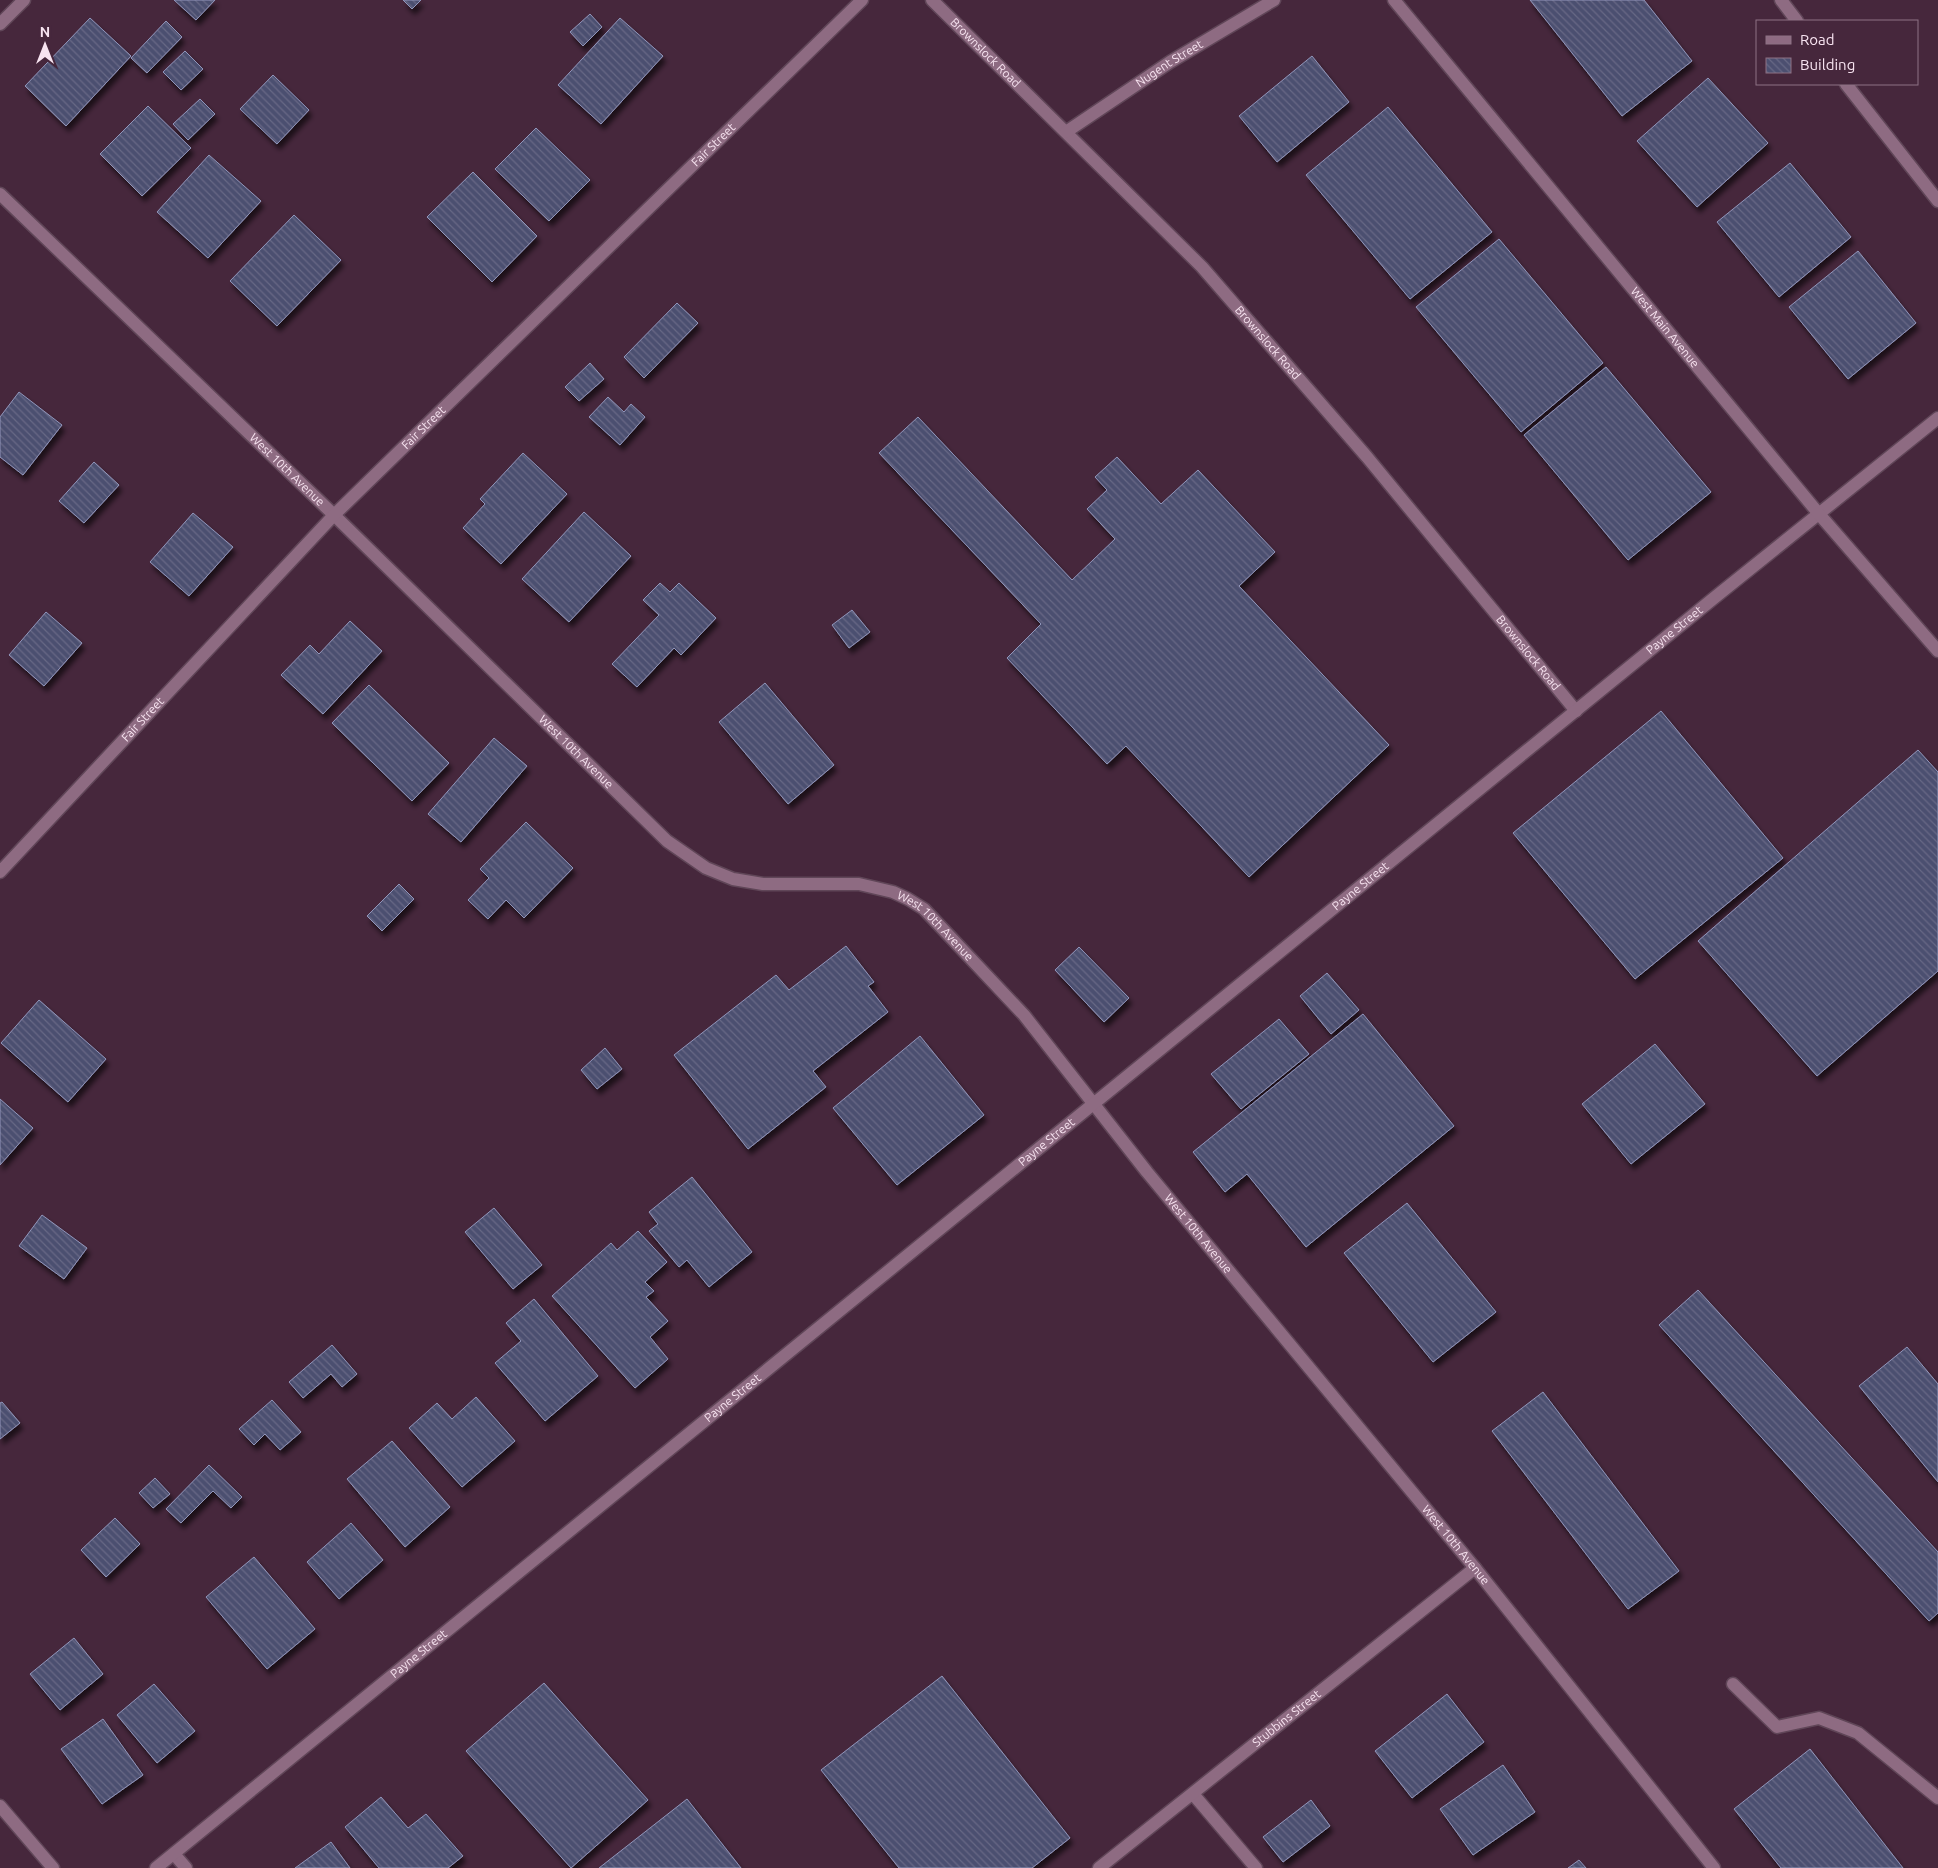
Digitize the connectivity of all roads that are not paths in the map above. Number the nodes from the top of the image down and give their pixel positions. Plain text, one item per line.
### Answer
1 (24, 0) edge
2 (862, 0) edge
3 (932, 0) edge
4 (1274, 0) edge
5 (1394, 0) edge
6 (1781, 0) edge
7 (1796, 20) edge
8 (0, 24) edge
9 (1847, 85) edge
10 (1066, 132) junction
11 (0, 194) edge
12 (1938, 201) edge
13 (1938, 418) edge
14 (1819, 514) junction
15 (334, 515) junction
16 (1936, 645) edge
17 (1576, 711) junction
18 (0, 872) edge
19 (1093, 1104) junction
20 (1475, 1568) junction
21 (1733, 1684) dead end
22 (1193, 1794) junction
23 (1938, 1798) edge
24 (0, 1806) edge
25 (174, 1854) junction
26 (53, 1868) edge
27 (156, 1868) edge
28 (186, 1868) edge
29 (1099, 1868) edge
30 (1256, 1868) edge
31 (1714, 1868) edge

1 - 8 street
2 - 15 street, Fair Street
3 - 10 street, Brownslock Road
4 - 10 street, Nugent Street
5 - 14 street, West Main Avenue
6 - 7 street
9 - 12 street
10 - 17 street, Brownslock Road
11 - 15 street, West 10th Avenue
13 - 14 street, Payne Street
14 - 16 street, West Main Avenue
14 - 17 street, Payne Street
15 - 18 street, Fair Street
15 - 19 street, West 10th Avenue
17 - 19 street, Payne Street
19 - 20 street, West 10th Avenue
19 - 25 street, Payne Street
20 - 22 street, Stubbins Street
20 - 31 street, West 10th Avenue
21 - 23 street
22 - 29 street, Stubbins Street
22 - 30 street
24 - 26 street
25 - 27 street, Payne Street
25 - 28 street

